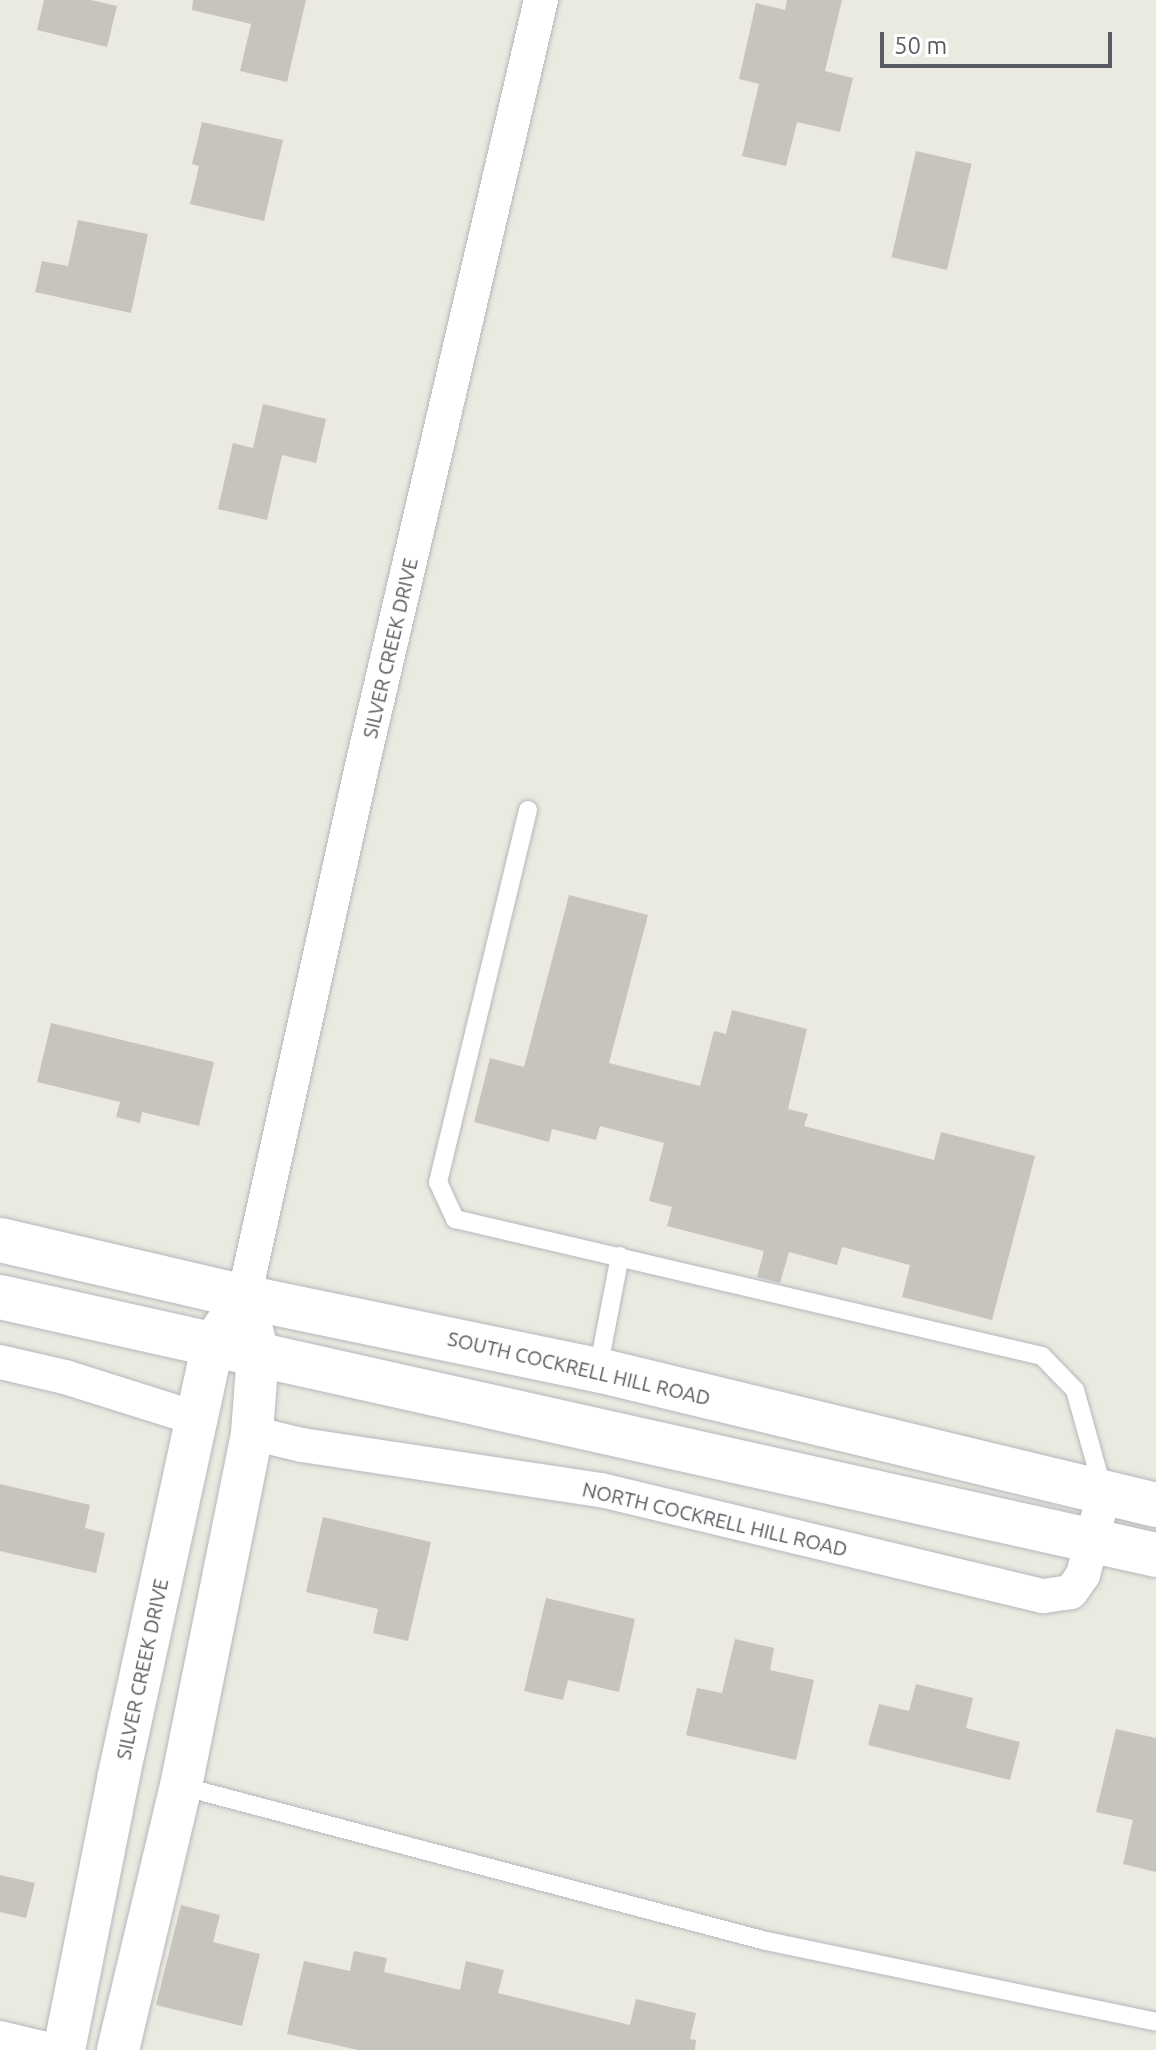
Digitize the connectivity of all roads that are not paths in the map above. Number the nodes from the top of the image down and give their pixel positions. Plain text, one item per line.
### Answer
1 (541, 0) edge
2 (528, 810) dead end
3 (0, 1240) edge
4 (620, 1256) junction
5 (0, 1297) edge
6 (244, 1297) junction
7 (213, 1344) junction
8 (258, 1354) junction
9 (0, 1362) edge
10 (598, 1370) junction
11 (195, 1418) junction
12 (252, 1433) junction
13 (1104, 1493) junction
14 (1156, 1505) edge
15 (1092, 1540) junction
16 (1156, 1555) edge
17 (181, 1786) junction
18 (1156, 2022) edge
19 (0, 2038) edge
20 (50, 2050) edge
21 (64, 2050) edge
22 (118, 2050) edge

1 - 6 street, SILVER CREEK DRIVE
2 - 4 lane
3 - 6 main road, SOUTH COCKRELL HILL ROAD
4 - 10 lane
4 - 13 lane
5 - 7 main road
6 - 7 street, SILVER CREEK DRIVE
6 - 8 street, SILVER CREEK DRIVE
6 - 10 main road, SOUTH COCKRELL HILL ROAD
7 - 8 main road
7 - 11 street, SILVER CREEK DRIVE
8 - 12 street, SILVER CREEK DRIVE
8 - 15 main road
9 - 11 street
10 - 13 main road, SOUTH COCKRELL HILL ROAD
11 - 21 street, SILVER CREEK DRIVE
12 - 15 street, NORTH COCKRELL HILL ROAD
12 - 17 street, SILVER CREEK DRIVE
13 - 14 main road, SOUTH COCKRELL HILL ROAD
13 - 15 street, NORTH COCKRELL HILL ROAD
15 - 16 main road
17 - 18 lane
17 - 22 street, SILVER CREEK DRIVE
19 - 20 street

